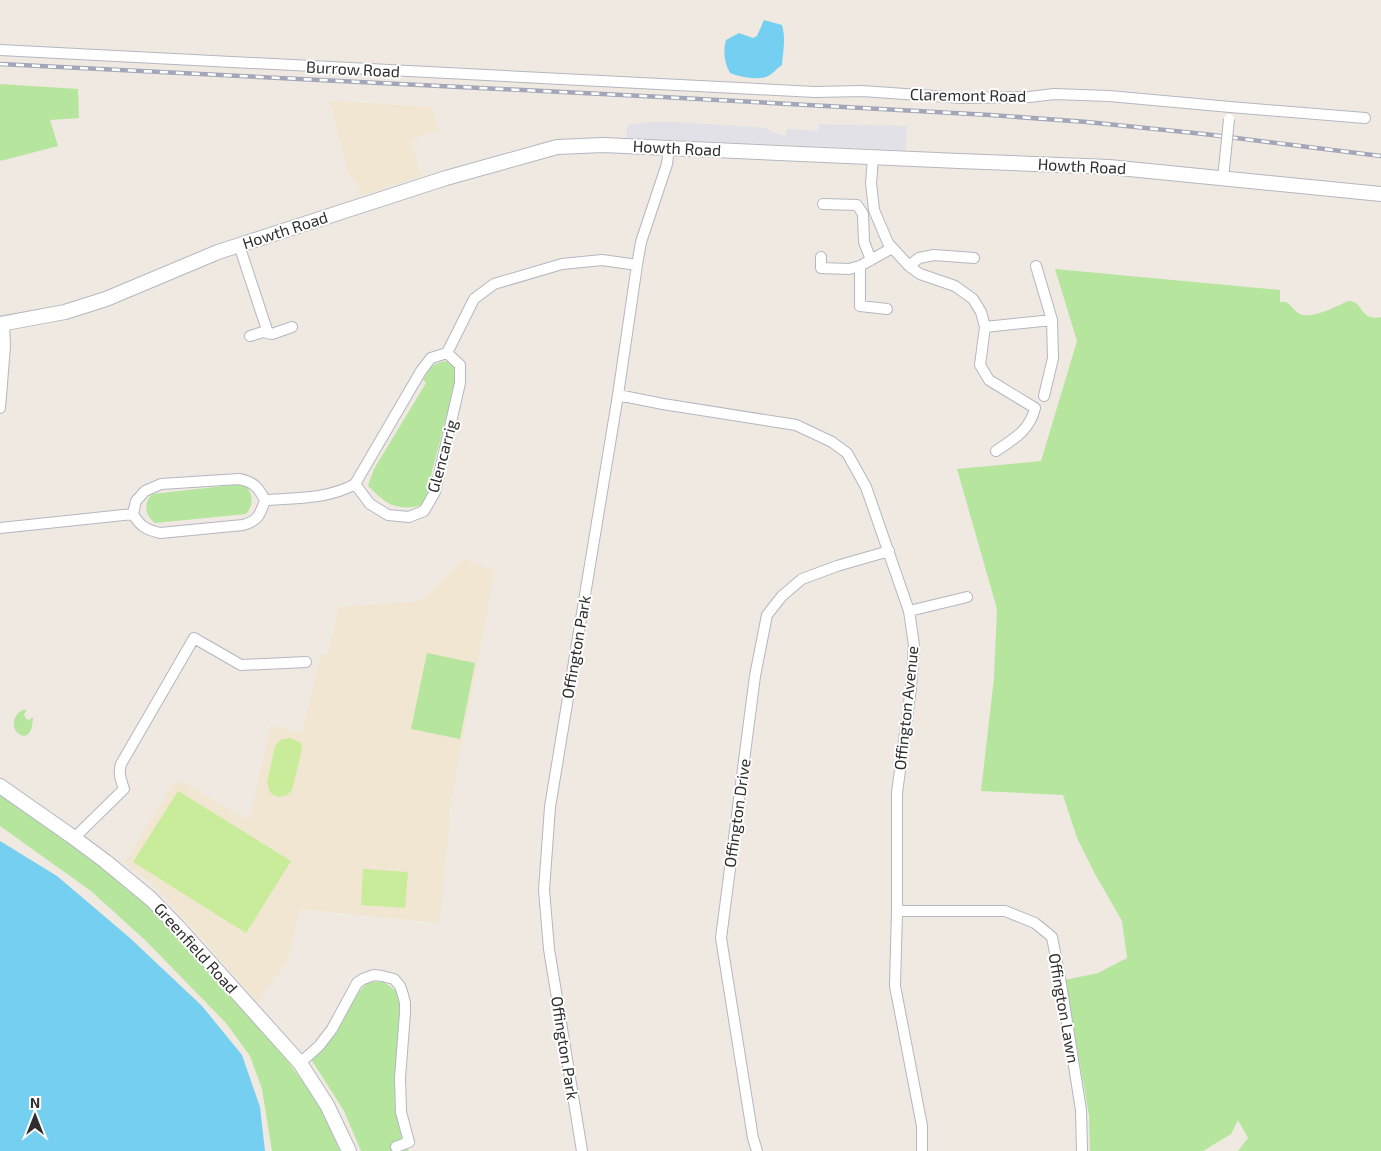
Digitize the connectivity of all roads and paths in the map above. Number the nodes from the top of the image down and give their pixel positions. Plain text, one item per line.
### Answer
1 (0, 50) edge
2 (707, 87) joint
3 (1230, 107) junction
4 (1365, 118) dead end
5 (670, 148) junction
6 (873, 158) junction
7 (1223, 177) junction
8 (1381, 194) edge
9 (823, 204) dead end
10 (239, 245) junction
11 (892, 248) junction
12 (821, 258) dead end
13 (974, 258) dead end
14 (871, 260) junction
15 (637, 265) junction
16 (860, 266) junction
17 (909, 266) junction
18 (1036, 266) dead end
19 (887, 309) dead end
20 (1052, 320) junction
21 (2, 323) edge
22 (292, 327) dead end
23 (986, 327) junction
24 (268, 333) junction
25 (250, 336) dead end
26 (447, 352) junction
27 (618, 395) junction
28 (1044, 396) dead end
29 (0, 408) edge
30 (996, 451) dead end
31 (355, 484) junction
32 (265, 500) junction
33 (133, 514) junction
34 (0, 528) edge
35 (889, 551) junction
36 (966, 598) dead end
37 (909, 610) junction
38 (306, 662) dead end
39 (0, 786) edge
40 (74, 838) junction
41 (897, 911) junction
42 (300, 1063) junction
43 (396, 1147) dead end
44 (349, 1151) edge
45 (582, 1151) edge
46 (757, 1151) edge
47 (922, 1151) edge
48 (1082, 1151) edge

1 - 2 street, Burrow Road
2 - 3 street, Claremont Road
3 - 4 street, Claremont Road
3 - 7 street, bridge
5 - 6 main road, Howth Road
5 - 10 main road, Howth Road
5 - 15 street, Offington Park
6 - 7 main road, Howth Road
6 - 11 street
7 - 8 main road, Howth Road
9 - 14 street
10 - 21 main road, Howth Road
10 - 24 street
11 - 14 street
11 - 17 street
12 - 16 street
13 - 17 street
14 - 16 street
15 - 26 street
15 - 27 street, Offington Park
16 - 19 street
17 - 23 street
18 - 20 street
20 - 23 street
20 - 28 street
21 - 29 street
22 - 24 street
23 - 30 street
24 - 25 street
26 - 31 street
26 - 31 street, Glencarrig
27 - 35 street, Offington Avenue
27 - 45 street, Offington Park
31 - 32 street
32 - 33 street
32 - 33 street
33 - 34 street
35 - 37 street, Offington Avenue
35 - 46 street, Offington Drive
36 - 37 street
37 - 41 street, Offington Avenue
38 - 40 street
39 - 40 main road, Greenfield Road
40 - 42 main road, Greenfield Road
41 - 47 street, Offington Avenue
41 - 48 street, Offington Lawn
42 - 43 street
42 - 44 main road, Greenfield Road

